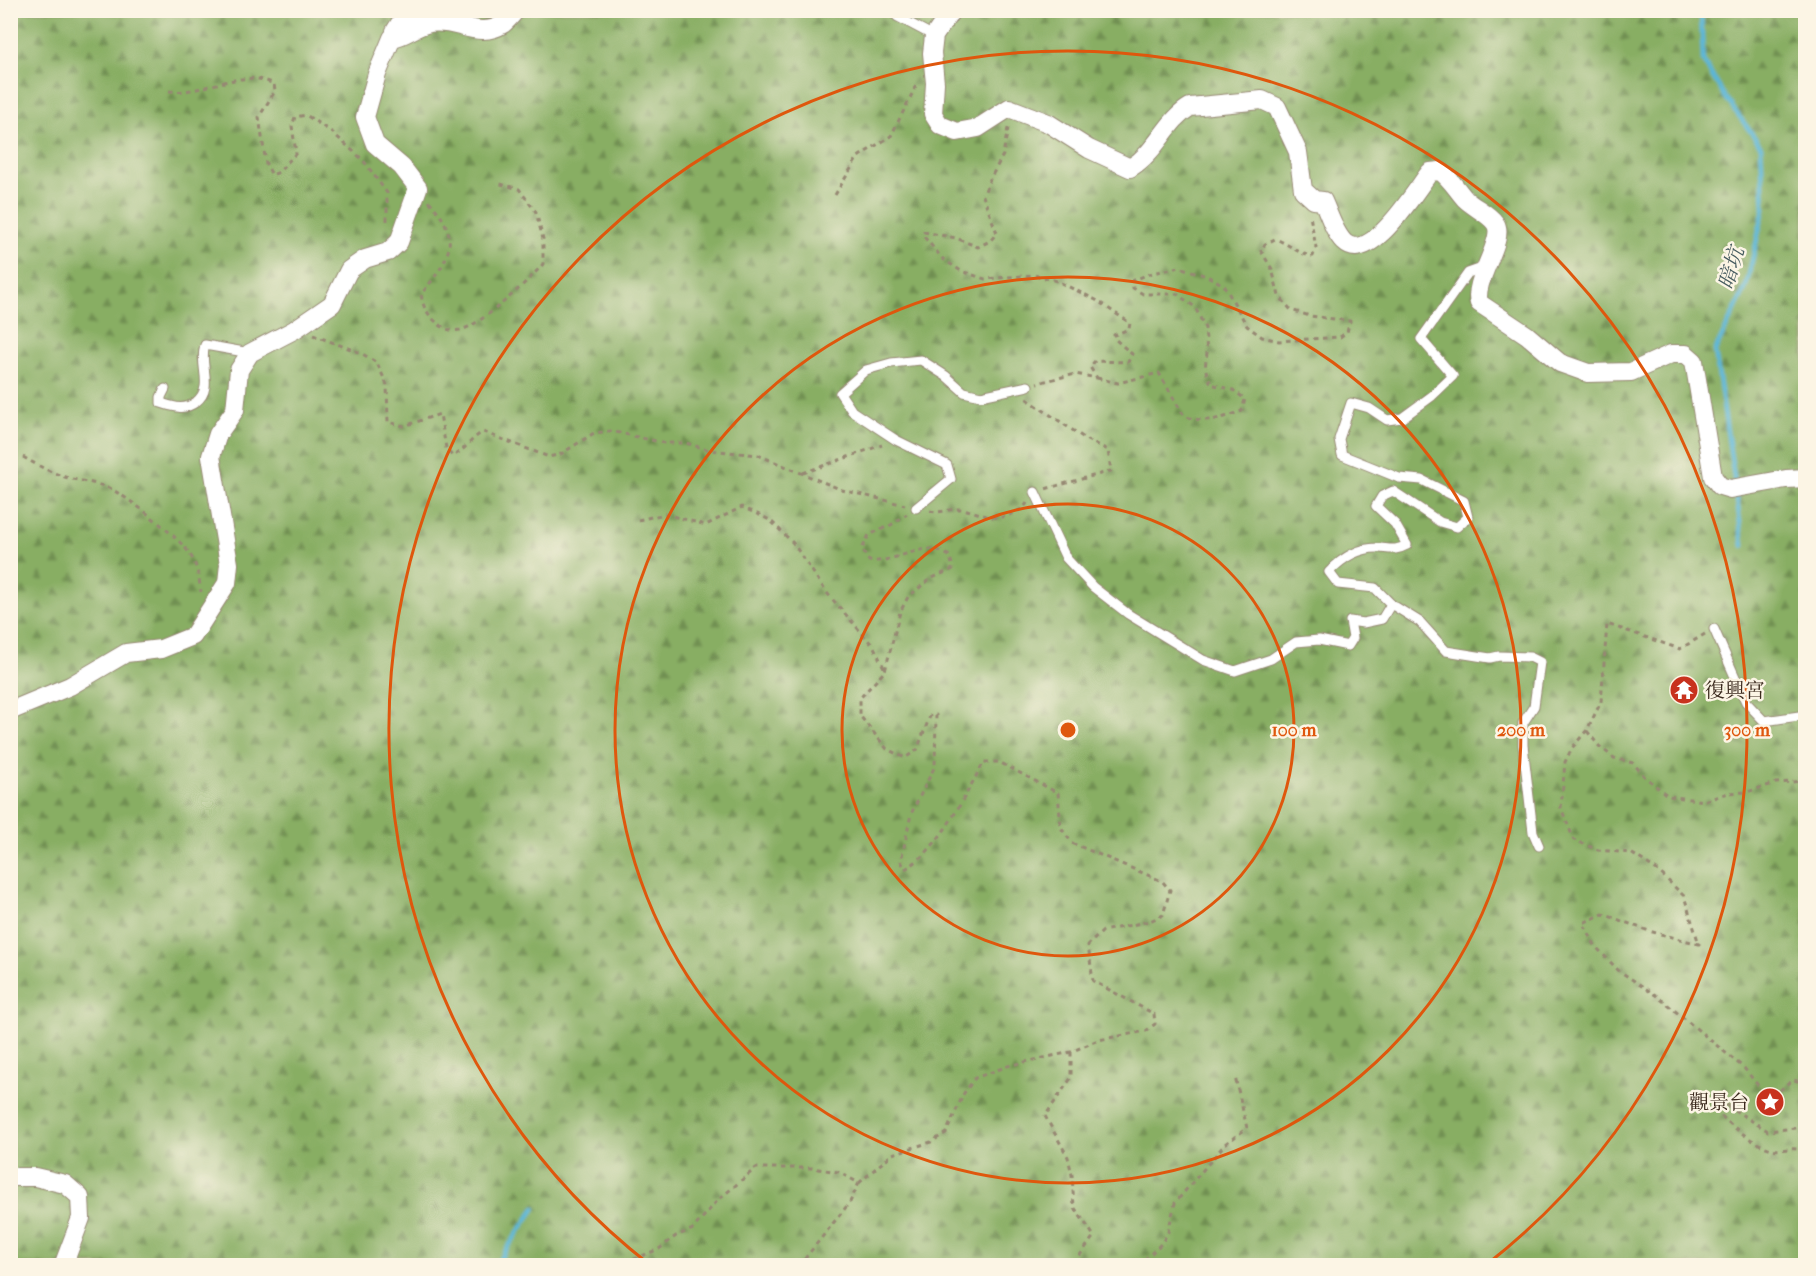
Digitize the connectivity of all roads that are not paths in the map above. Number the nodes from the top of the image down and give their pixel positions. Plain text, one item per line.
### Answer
1 (419, 10) edge
2 (516, 10) edge
3 (890, 10) edge
4 (943, 12) edge
5 (934, 36) junction
6 (392, 38) junction
7 (1485, 267) junction
8 (250, 353) junction
9 (1028, 386) road end
10 (165, 389) dead end
11 (1806, 478) edge
12 (1035, 492) road end
13 (916, 508) road end
14 (1391, 604) junction
15 (1714, 629) road end
16 (10, 711) edge
17 (1806, 716) edge
18 (1539, 846) dead end
19 (10, 1177) edge
20 (63, 1266) edge

1 - 6 street
2 - 6 street
3 - 5 lane
4 - 5 street
5 - 7 street
6 - 8 street
7 - 11 street
7 - 14 lane
8 - 10 lane
8 - 16 street
9 - 13 lane
12 - 14 lane
14 - 18 lane
15 - 17 lane
19 - 20 street

